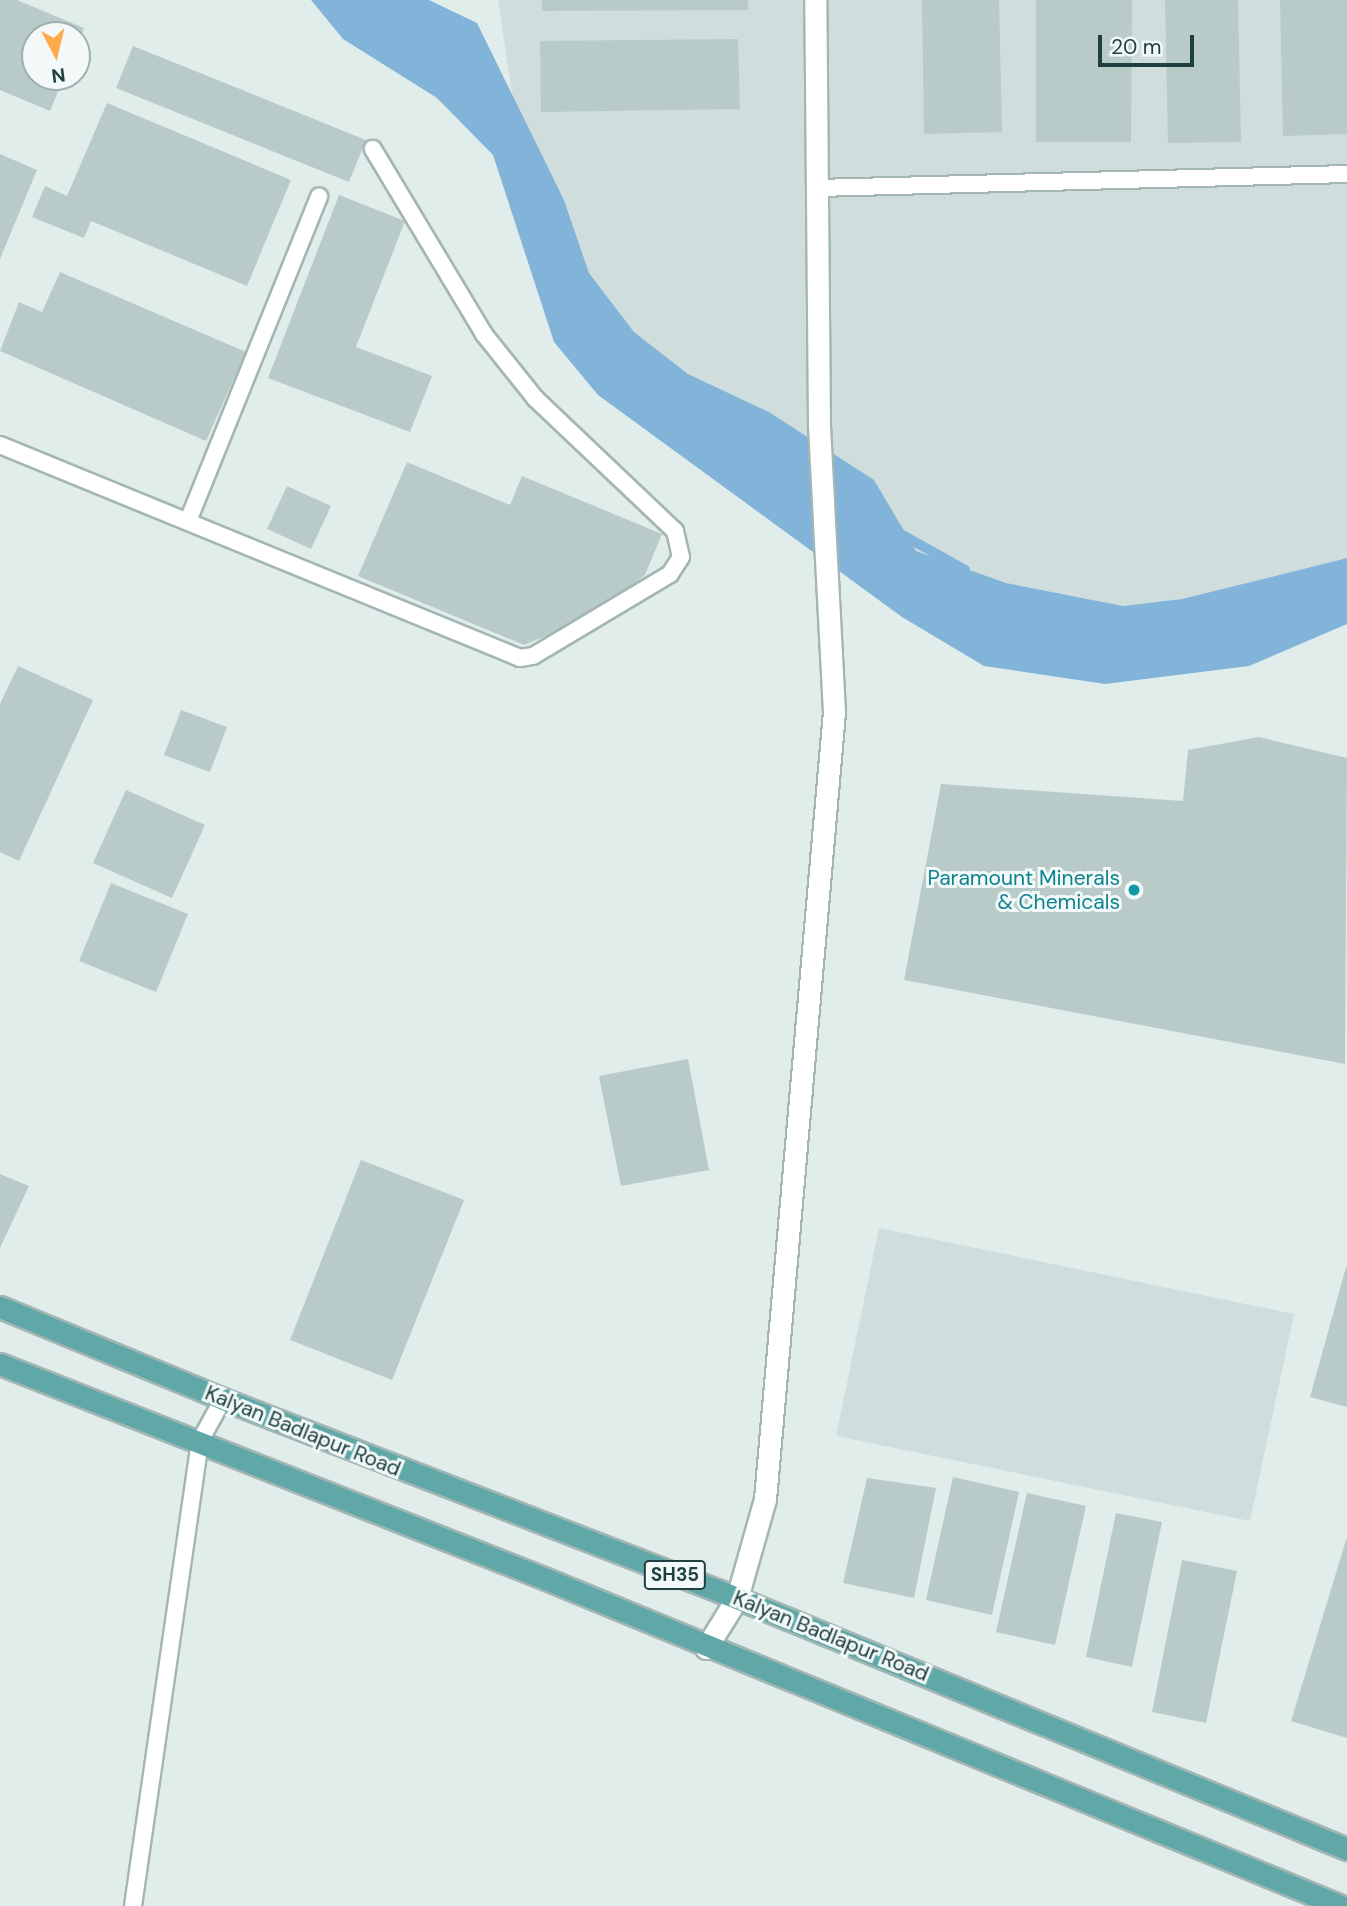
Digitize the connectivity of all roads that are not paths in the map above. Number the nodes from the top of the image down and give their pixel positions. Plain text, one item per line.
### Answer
1 (815, 0) edge
2 (373, 149) dead end
3 (1347, 174) edge
4 (817, 188) junction
5 (319, 196) dead end
6 (0, 445) edge
7 (188, 521) junction
8 (0, 1307) edge
9 (0, 1364) edge
10 (223, 1399) junction
11 (200, 1441) junction
12 (737, 1598) junction
13 (706, 1648) junction
14 (1347, 1849) edge
15 (133, 1906) edge
16 (1341, 1906) edge

1 - 4 street
2 - 7 lane
3 - 4 lane
4 - 12 street
5 - 7 lane
6 - 7 lane
8 - 10 main road, Kalyan Badlapur Road / SH35
9 - 11 main road, SH35
10 - 11 lane
10 - 12 main road, Kalyan Badlapur Road / SH35
11 - 13 main road, SH35
11 - 15 lane
12 - 13 street
12 - 14 main road, Kalyan Badlapur Road / SH35
13 - 16 main road, SH35

